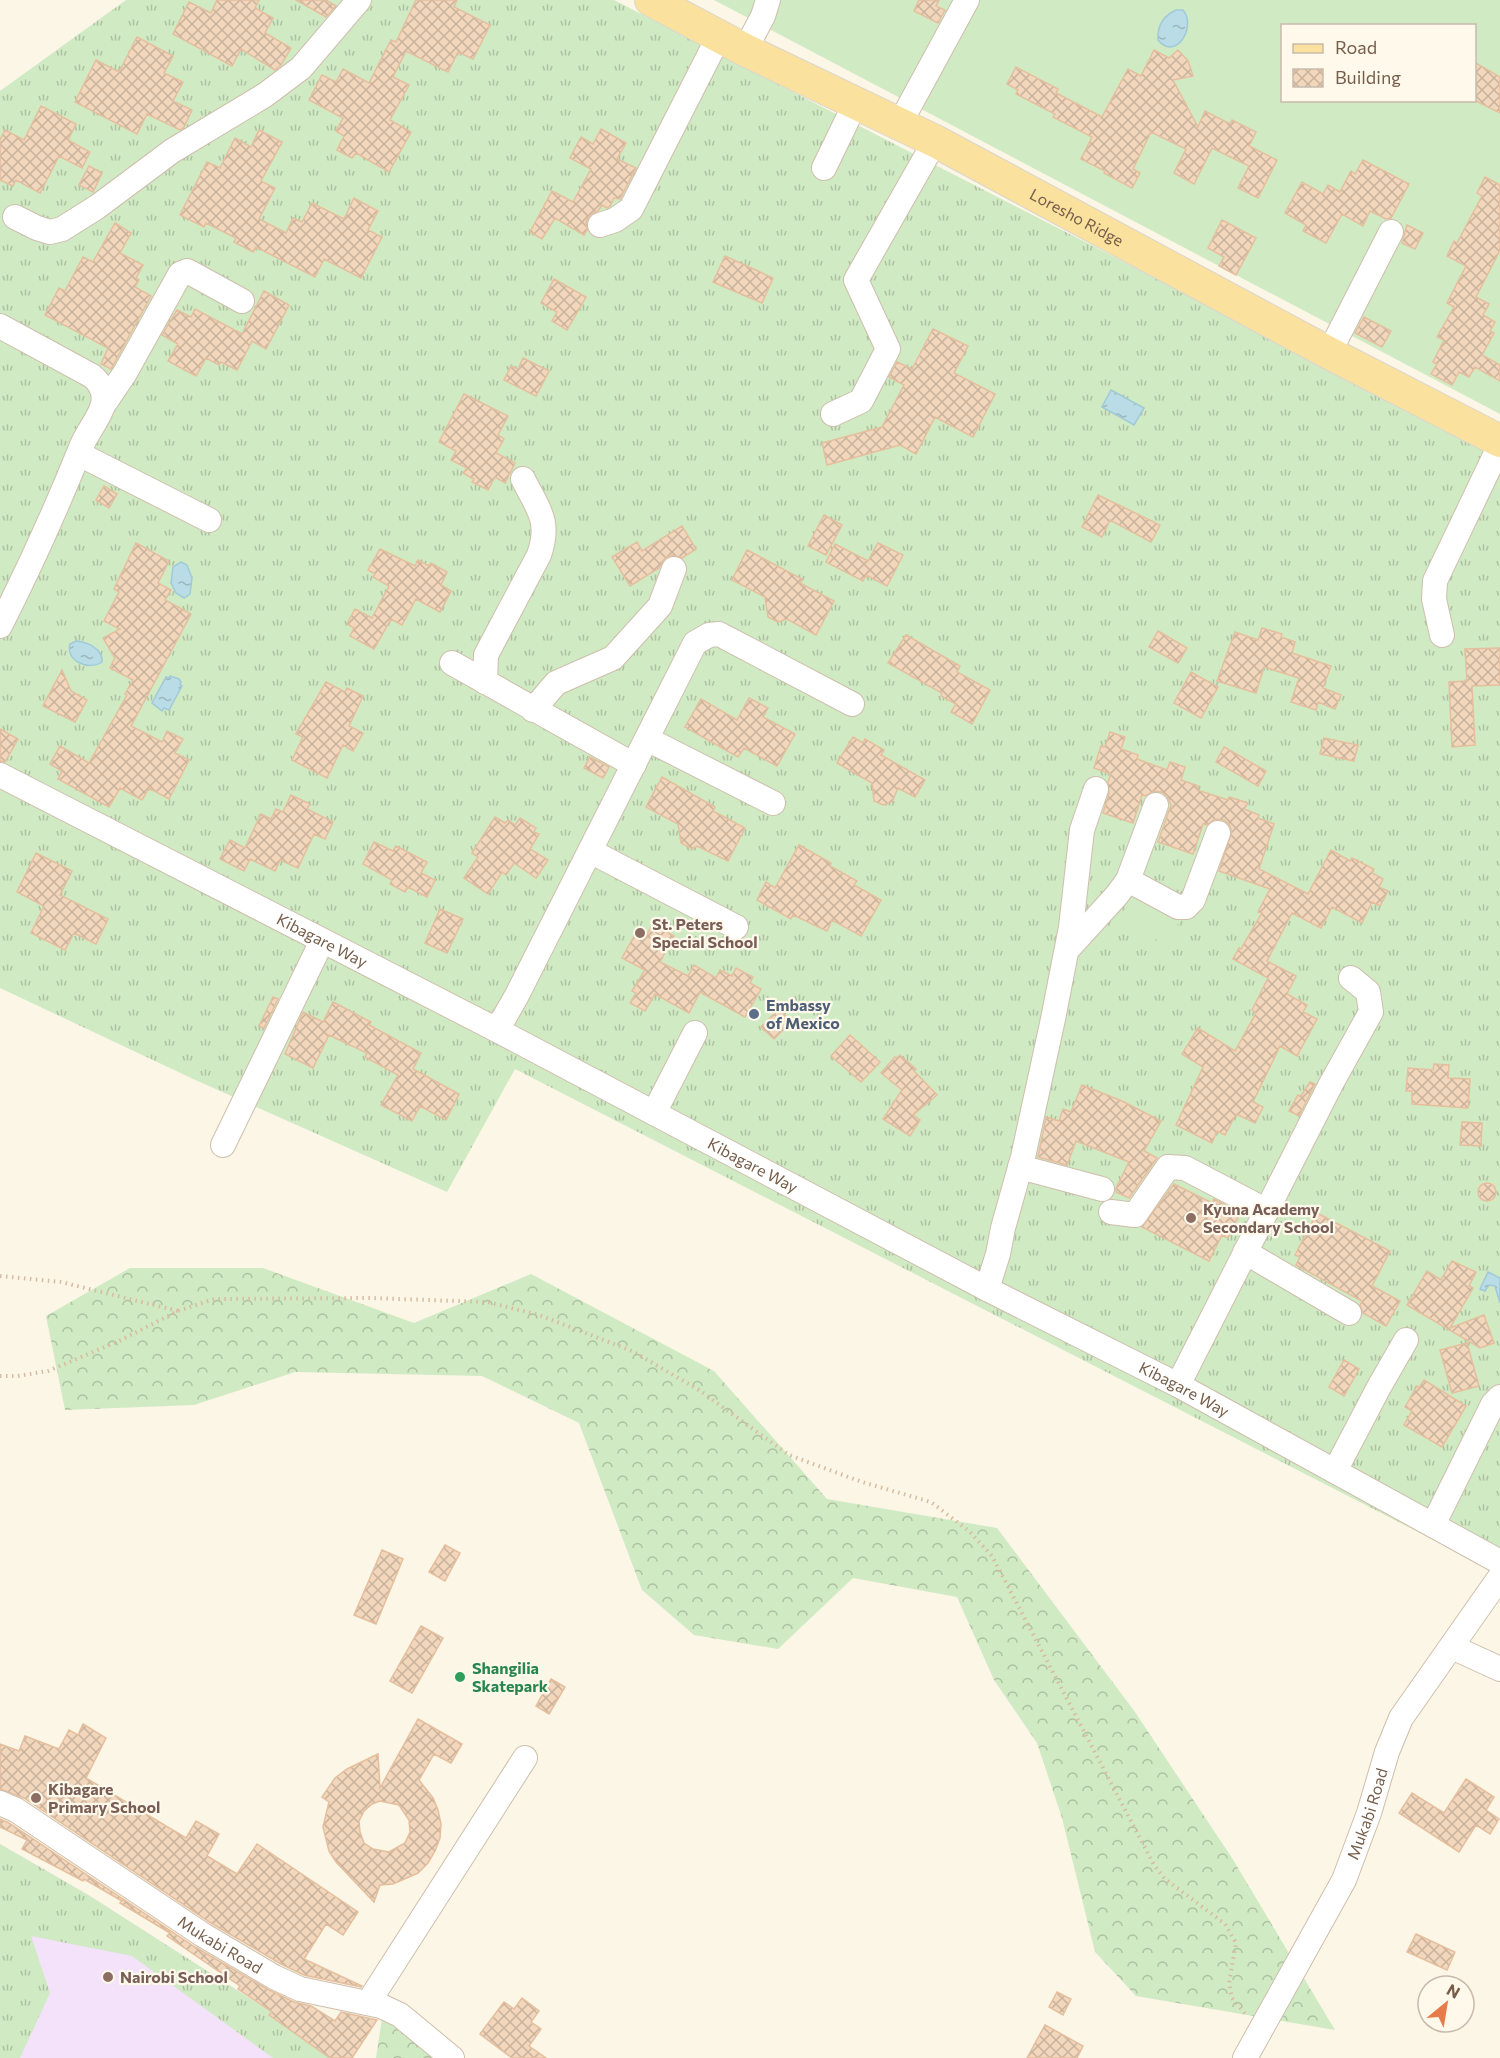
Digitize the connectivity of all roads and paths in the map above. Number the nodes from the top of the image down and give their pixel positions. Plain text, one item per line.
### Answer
1 (359, 0) edge
2 (651, 0) edge
3 (768, 0) edge
4 (967, 0) edge
5 (732, 43) junction
6 (855, 104) junction
7 (899, 125) junction
8 (935, 141) junction
9 (824, 168) dead end
10 (15, 217) dead end
11 (600, 225) dead end
12 (1390, 232) dead end
13 (242, 301) dead end
14 (0, 326) edge
15 (1329, 353) junction
16 (102, 407) junction
17 (833, 414) dead end
18 (1500, 443) edge
19 (79, 454) junction
20 (523, 479) dead end
21 (209, 520) dead end
22 (674, 568) dead end
23 (0, 626) edge
24 (1442, 635) dead end
25 (452, 663) dead end
26 (485, 682) junction
27 (852, 704) dead end
28 (533, 710) junction
29 (647, 739) junction
30 (634, 765) junction
31 (0, 775) edge
32 (1096, 789) dead end
33 (773, 803) dead end
34 (1156, 805) dead end
35 (1218, 832) dead end
36 (590, 851) junction
37 (1128, 880) junction
38 (736, 927) dead end
39 (322, 940) junction
40 (1067, 950) junction
41 (1351, 978) dead end
42 (495, 1029) junction
43 (695, 1032) dead end
44 (654, 1113) junction
45 (223, 1146) dead end
46 (1020, 1167) junction
47 (1102, 1189) dead end
48 (1267, 1210) junction
49 (1112, 1212) dead end
50 (1245, 1252) junction
51 (0, 1276) edge
52 (987, 1289) junction
53 (178, 1311) junction
54 (1349, 1313) dead end
55 (1406, 1340) dead end
56 (0, 1376) edge
57 (1178, 1385) junction
58 (1500, 1397) edge
59 (1335, 1471) junction
60 (1433, 1525) junction
61 (1500, 1562) edge
62 (1500, 1577) edge
63 (1452, 1647) junction
64 (1500, 1669) edge
65 (525, 1758) dead end
66 (0, 1803) edge
67 (368, 2003) junction
68 (1260, 2030) junction
69 (452, 2058) edge
70 (1245, 2058) edge

1 - 10 street
2 - 5 main road, Loresho Ridge
3 - 5 street
4 - 7 street
5 - 6 main road, Loresho Ridge
5 - 11 street
6 - 7 main road, Loresho Ridge
6 - 9 street
7 - 8 main road, Loresho Ridge
8 - 15 main road, Loresho Ridge
8 - 17 street
12 - 15 street
13 - 16 street
14 - 16 street
15 - 18 main road, Loresho Ridge
16 - 19 street
18 - 24 street
19 - 21 street
19 - 23 street
20 - 26 street
22 - 28 street
25 - 26 street
26 - 28 street
27 - 29 street
28 - 30 street
29 - 30 street
29 - 33 street
30 - 36 street
31 - 39 street, Kibagare Way
32 - 40 street
34 - 37 street
35 - 37 street
36 - 38 street
36 - 42 street
37 - 40 street
39 - 42 street, Kibagare Way
39 - 45 street
40 - 46 street
41 - 48 street
42 - 44 street, Kibagare Way
43 - 44 street
44 - 52 street, Kibagare Way
46 - 47 street
46 - 52 street
48 - 49 street
48 - 50 street
50 - 54 street
50 - 57 street
51 - 53 path
52 - 57 street, Kibagare Way
53 - 56 path
53 - 68 path
55 - 59 street
57 - 59 street, Kibagare Way
58 - 60 street
59 - 60 street, Kibagare Way
60 - 61 street, Kibagare Way
62 - 63 street, Mukabi Road
63 - 64 street
63 - 68 street, Mukabi Road
65 - 67 street
66 - 67 street, Mukabi Road
67 - 69 street, Mukabi Road
68 - 70 street, Mukabi Road

